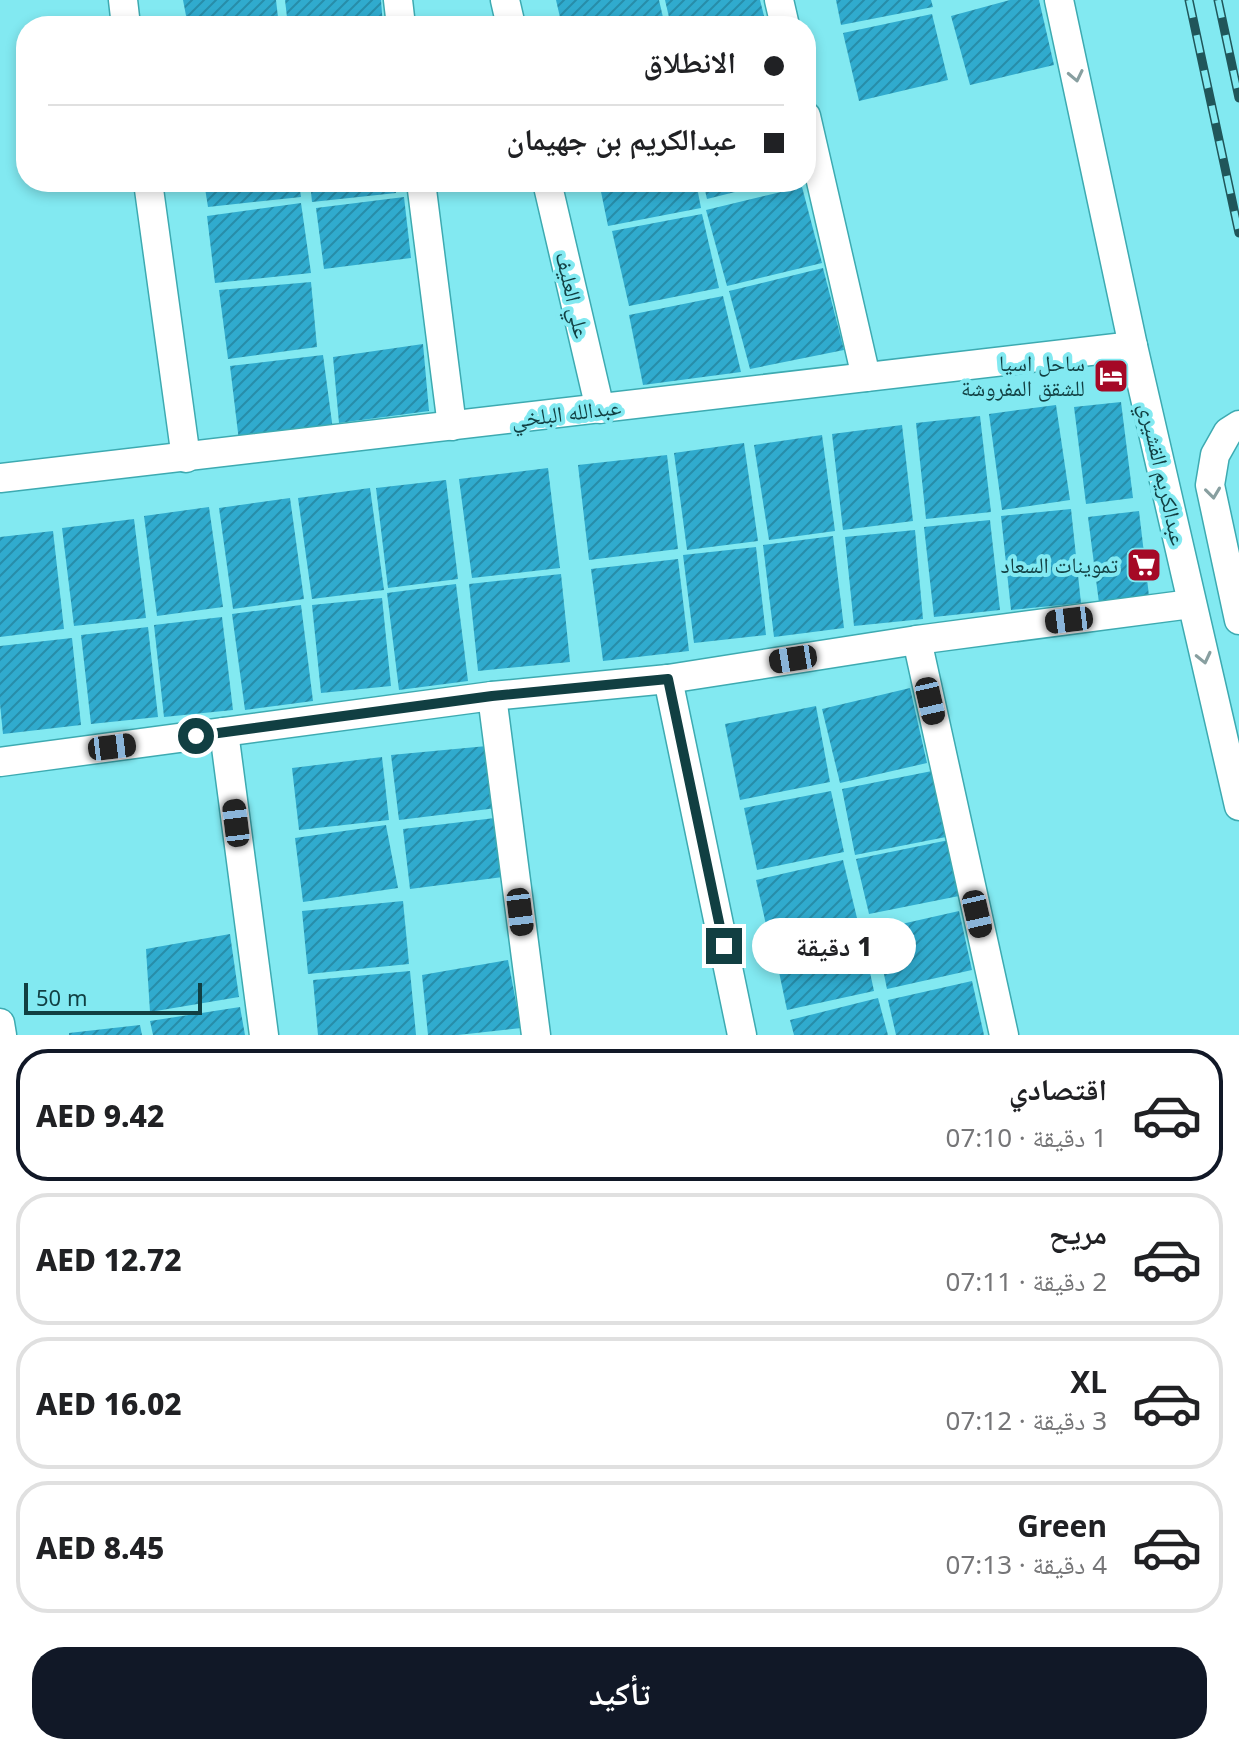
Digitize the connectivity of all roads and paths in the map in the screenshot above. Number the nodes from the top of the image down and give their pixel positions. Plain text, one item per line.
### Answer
1 (1059, 0) edge
2 (816, 160) edge
3 (149, 192) edge
4 (422, 192) edge
5 (549, 192) edge
6 (1133, 346) junction
7 (866, 377) junction
8 (600, 409) junction
9 (1239, 425) edge
10 (452, 426) junction
11 (186, 458) junction
12 (0, 478) edge
13 (1191, 604) junction
14 (1239, 620) edge
15 (917, 640) junction
16 (668, 679) junction
17 (492, 696) junction
18 (224, 732) junction
19 (0, 762) edge
20 (1239, 806) edge
21 (0, 1023) edge
22 (2, 1035) edge
23 (264, 1035) edge
24 (536, 1035) edge
25 (742, 1035) edge
26 (1004, 1035) edge

1 -> 6 street, عبدالكريم القشيري
2 - 7 street
3 - 11 street
4 - 10 street
5 - 8 street, علي العليف
6 - 7 street, عبدالله البلخي
6 - 13 street, عبدالكريم القشيري
7 - 8 street, عبدالله البلخي
8 - 10 street, عبدالله البلخي
9 -> 14 street
10 - 11 street, عبدالله البلخي
11 - 12 street, عبدالله البلخي
13 - 15 street
13 -> 20 street, عبدالكريم القشيري
15 - 16 street
15 - 26 street
16 - 17 street
16 - 25 street
17 - 18 street
17 - 24 street
18 - 19 street
18 - 23 street
21 - 22 street

